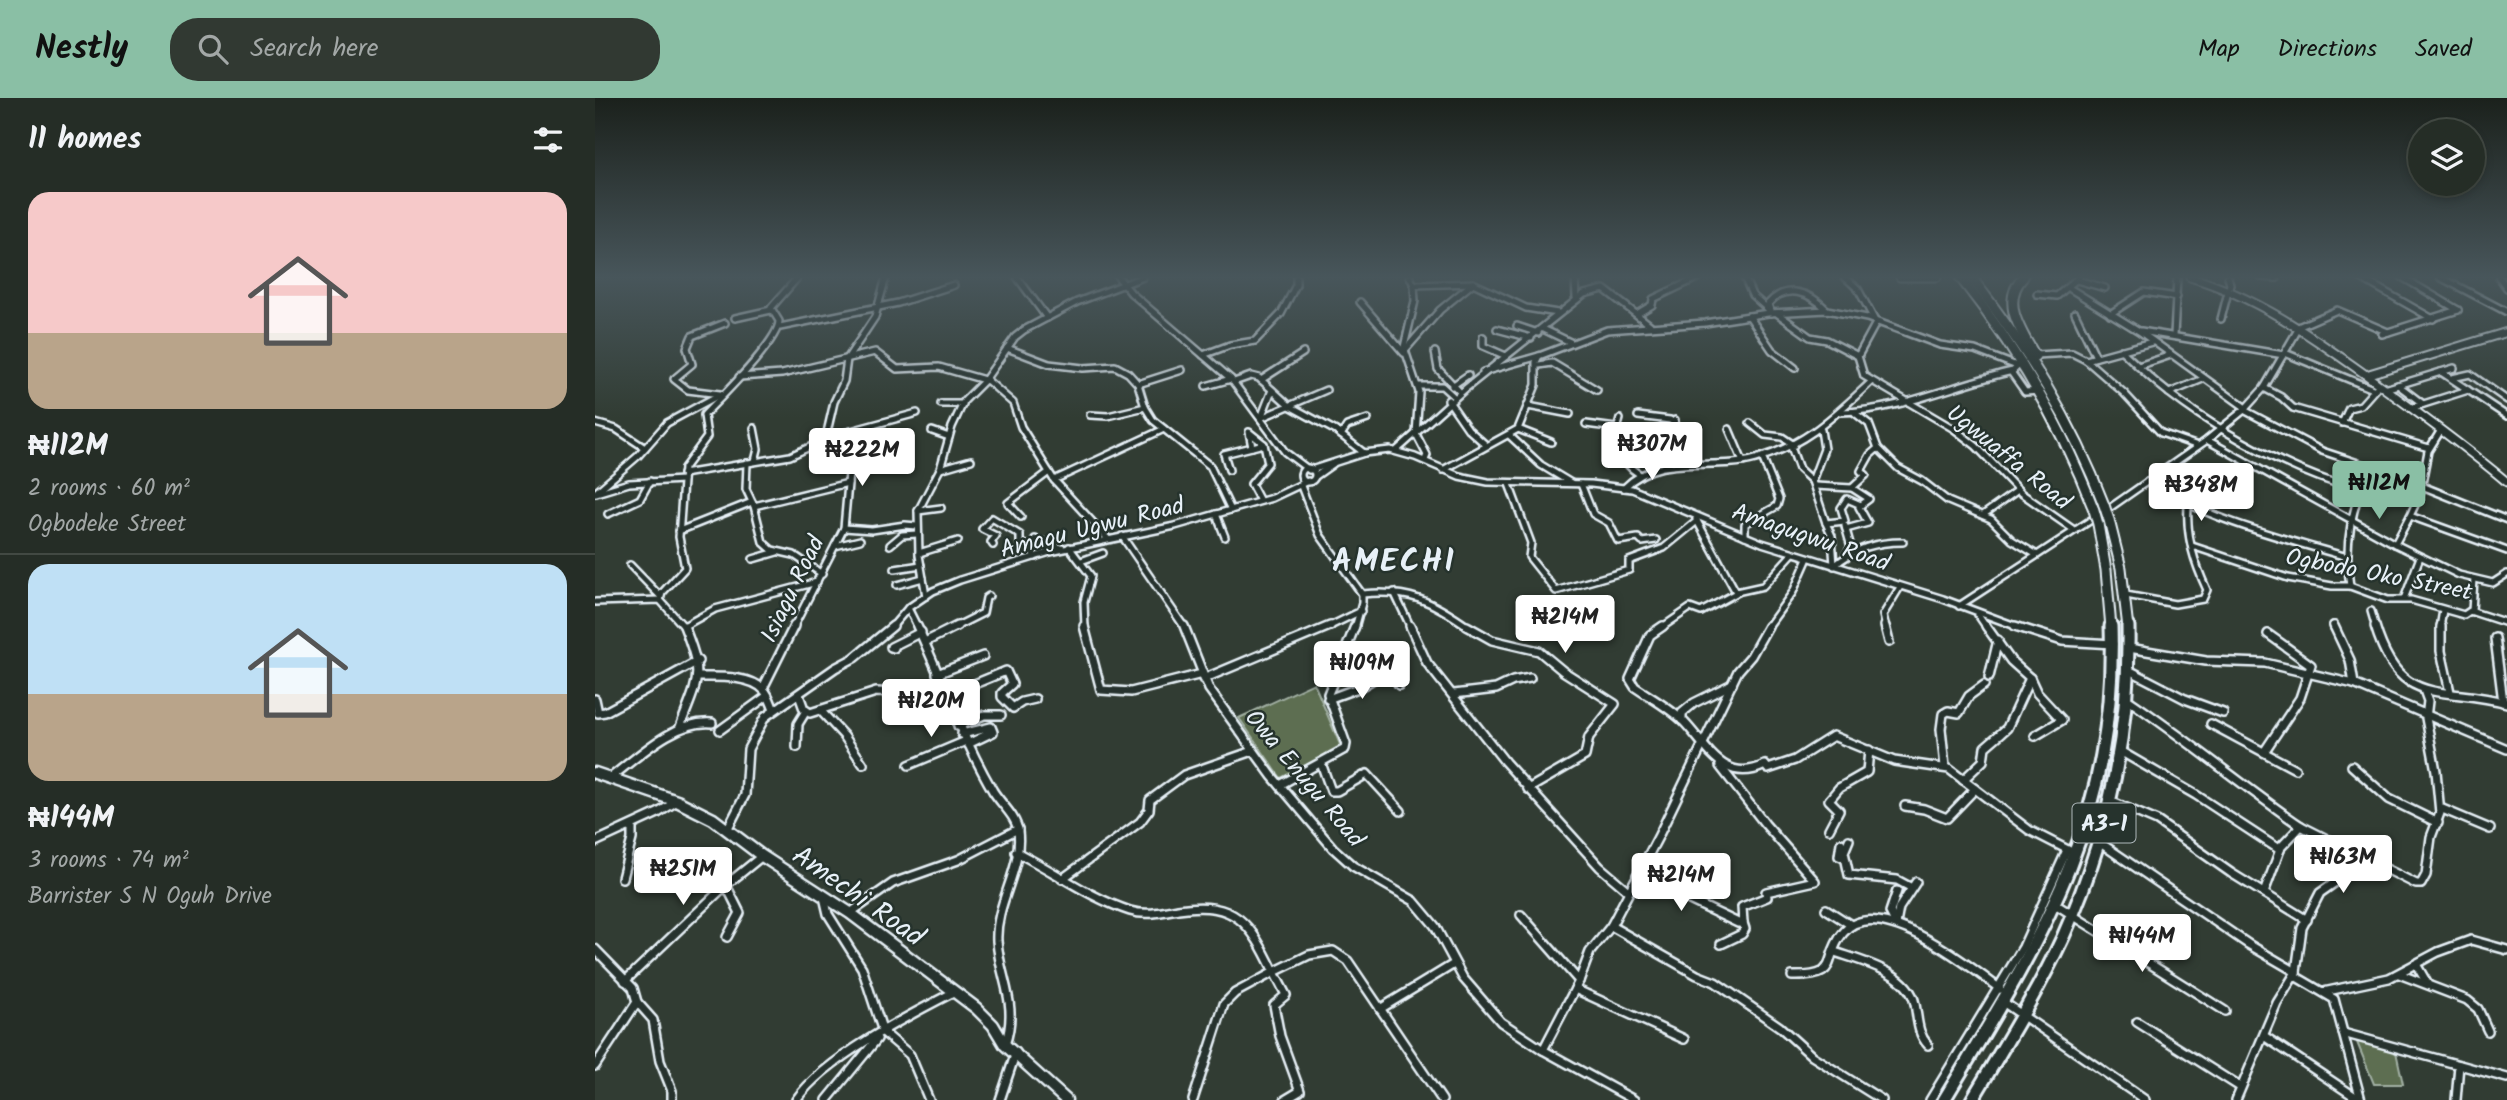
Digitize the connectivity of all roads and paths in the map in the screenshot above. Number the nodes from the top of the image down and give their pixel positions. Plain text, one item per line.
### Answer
1 (1875, 323) edge
2 (723, 324) edge
3 (781, 324) edge
4 (797, 324) edge
5 (870, 324) edge
6 (1036, 324) edge
7 (1167, 324) edge
8 (1272, 324) edge
9 (1380, 324) edge
10 (1411, 324) edge
11 (1429, 324) edge
12 (1547, 324) edge
13 (1648, 324) edge
14 (1691, 324) edge
15 (1754, 324) edge
16 (1790, 324) edge
17 (1877, 324) edge
18 (1993, 324) edge
19 (2006, 324) edge
20 (2021, 324) edge
21 (2080, 324) edge
22 (2127, 324) edge
23 (2174, 324) edge
24 (2304, 324) edge
25 (2370, 324) edge
26 (2417, 324) edge
27 (2301, 325) junction
28 (1517, 326) dead end
29 (1650, 326) junction
30 (780, 327) junction
31 (1497, 329) dead end
32 (1540, 331) junction
33 (2139, 331) junction
34 (2507, 332) edge
35 (2173, 335) junction
36 (1483, 337) dead end
37 (1531, 338) junction
38 (1570, 342) junction
39 (2152, 342) junction
40 (1007, 348) junction
41 (2121, 350) junction
42 (1514, 351) junction
43 (1405, 352) junction
44 (1435, 352) dead end
45 (1303, 353) dead end
46 (2285, 354) junction
47 (1203, 355) junction
48 (2035, 355) junction
49 (2171, 355) junction
50 (1506, 356) junction
51 (1858, 356) junction
52 (2096, 357) junction
53 (847, 359) junction
54 (1526, 360) junction
55 (2086, 360) junction
56 (1538, 361) junction
57 (2349, 362) junction
58 (2021, 365) junction
59 (2138, 366) junction
60 (1795, 368) dead end
61 (2454, 368) dead end
62 (1182, 370) dead end
63 (1461, 370) dead end
64 (1483, 372) junction
65 (2011, 372) junction
66 (2441, 372) junction
67 (2367, 374) junction
68 (1468, 375) junction
69 (2044, 375) junction
70 (2337, 375) junction
71 (739, 377) junction
72 (1475, 379) junction
73 (2203, 379) junction
74 (2451, 379) junction
75 (985, 380) junction
76 (1261, 380) junction
77 (1232, 381) junction
78 (1871, 382) junction
79 (1137, 384) junction
80 (2397, 385) junction
81 (1206, 386) dead end
82 (1418, 386) junction
83 (1454, 386) junction
84 (2385, 387) junction
85 (1444, 388) junction
86 (2264, 388) junction
87 (1272, 390) junction
88 (1326, 390) dead end
89 (1597, 390) dead end
90 (2373, 390) junction
91 (2468, 390) junction
92 (1459, 391) junction
93 (2042, 391) junction
94 (2169, 393) junction
95 (722, 394) junction
96 (1450, 398) junction
97 (2507, 400) edge
98 (1909, 403) junction
99 (941, 404) dead end
100 (963, 404) junction
101 (2423, 404) junction
102 (1290, 406) junction
103 (1528, 406) junction
104 (1145, 407) junction
105 (2413, 407) junction
106 (2245, 409) junction
107 (1840, 412) junction
108 (918, 413) dead end
109 (1855, 413) junction
110 (1570, 414) dead end
111 (2506, 414) edge
112 (1090, 415) dead end
113 (1638, 416) dead end
114 (1261, 418) junction
115 (1369, 419) dead end
116 (1620, 419) dead end
117 (595, 423) edge
118 (1750, 423) dead end
119 (2342, 423) junction
120 (1586, 424) dead end
121 (754, 428) dead end
122 (1616, 428) junction
123 (2223, 428) junction
124 (1164, 429) junction
125 (1518, 429) junction
126 (1729, 429) dead end
127 (1821, 430) junction
128 (2441, 430) junction
129 (932, 431) dead end
130 (1416, 432) junction
131 (1341, 435) junction
132 (1509, 435) junction
133 (949, 437) junction
134 (2207, 440) junction
135 (825, 441) junction
136 (1551, 442) dead end
137 (1264, 444) junction
138 (1486, 445) junction
139 (1792, 446) junction
140 (2198, 446) junction
141 (1252, 447) junction
142 (645, 448) junction
143 (1878, 448) junction
144 (2429, 448) junction
145 (1396, 451) junction
146 (1364, 453) junction
147 (1762, 457) junction
148 (971, 460) dead end
149 (1292, 460) junction
150 (1425, 460) junction
151 (755, 461) junction
152 (1743, 462) junction
153 (747, 463) junction
154 (1664, 465) junction
155 (2369, 467) junction
156 (940, 469) junction
157 (1229, 470) dead end
158 (1443, 470) junction
159 (1049, 472) junction
160 (1312, 472) junction
161 (1639, 474) junction
162 (683, 477) junction
163 (1054, 480) junction
164 (2507, 480) edge
165 (650, 481) junction
166 (1302, 482) junction
167 (2147, 482) junction
168 (848, 483) junction
169 (1572, 483) junction
170 (1813, 483) junction
171 (1509, 484) junction
172 (1581, 484) junction
173 (1624, 488) junction
174 (1852, 488) junction
175 (2420, 489) junction
176 (2018, 490) junction
177 (2358, 490) junction
178 (595, 493) edge
179 (1260, 501) junction
180 (753, 504) junction
181 (1861, 505) junction
182 (2188, 505) junction
183 (941, 508) dead end
184 (918, 510) junction
185 (1231, 510) junction
186 (608, 514) dead end
187 (1216, 514) junction
188 (1983, 515) junction
189 (2410, 516) junction
190 (1021, 517) dead end
191 (1697, 519) junction
192 (1845, 520) junction
193 (2507, 520) edge
194 (2351, 521) junction
195 (2103, 522) junction
196 (1826, 523) junction
197 (917, 526) junction
198 (844, 528) junction
199 (1846, 528) junction
200 (2074, 530) junction
201 (679, 531) junction
202 (918, 534) junction
203 (1745, 536) junction
204 (1122, 537) junction
205 (1225, 537) dead end
206 (1035, 539) dead end
207 (1108, 539) junction
208 (860, 540) dead end
209 (1656, 540) dead end
210 (958, 541) dead end
211 (1903, 542) dead end
212 (2395, 544) junction
213 (890, 545) dead end
214 (993, 545) dead end
215 (835, 546) junction
216 (1066, 548) junction
217 (2193, 550) junction
218 (2507, 551) edge
219 (779, 552) junction
220 (919, 553) junction
221 (1104, 553) dead end
222 (1793, 553) junction
223 (2037, 555) junction
224 (1846, 556) junction
225 (1035, 557) junction
226 (2347, 557) junction
227 (2420, 557) junction
228 (1808, 558) junction
229 (753, 559) dead end
230 (1081, 561) junction
231 (630, 565) dead end
232 (921, 565) junction
233 (1834, 566) junction
234 (895, 569) dead end
235 (822, 574) junction
236 (2507, 574) edge
237 (923, 578) junction
238 (2474, 579) junction
239 (817, 582) junction
240 (897, 585) dead end
241 (2350, 586) junction
242 (1900, 587) junction
243 (1394, 592) junction
244 (1738, 592) junction
245 (1362, 594) junction
246 (2126, 595) junction
247 (926, 596) junction
248 (989, 596) dead end
249 (660, 598) junction
250 (2404, 599) junction
251 (595, 602) edge
252 (1959, 606) junction
253 (908, 608) junction
254 (1363, 610) junction
255 (2443, 610) junction
256 (2371, 611) dead end
257 (2472, 611) junction
258 (1976, 614) junction
259 (2507, 623) edge
260 (2333, 625) dead end
261 (684, 626) junction
262 (921, 632) junction
263 (2268, 634) dead end
264 (2495, 638) dead end
265 (1998, 640) junction
266 (925, 642) junction
267 (1889, 642) dead end
268 (2114, 644) junction
269 (894, 648) dead end
270 (2129, 648) junction
271 (983, 656) dead end
272 (698, 661) junction
273 (2127, 669) junction
274 (2311, 673) junction
275 (698, 677) junction
276 (938, 677) junction
277 (1203, 677) junction
278 (1989, 677) dead end
279 (1530, 678) dead end
280 (2029, 678) junction
281 (1733, 684) junction
282 (2354, 684) junction
283 (1399, 685) dead end
284 (1984, 685) dead end
285 (2424, 690) junction
286 (765, 692) junction
287 (2450, 692) junction
288 (1454, 694) junction
289 (799, 695) junction
290 (595, 699) edge
291 (1035, 699) dead end
292 (1328, 699) junction
293 (2125, 699) junction
294 (947, 701) junction
295 (2505, 702) edge
296 (774, 710) junction
297 (820, 710) junction
298 (806, 711) junction
299 (2223, 713) dead end
300 (2427, 714) junction
301 (1001, 715) dead end
302 (1682, 720) junction
303 (712, 723) dead end
304 (2211, 724) dead end
305 (958, 726) junction
306 (680, 727) junction
307 (720, 730) dead end
308 (2035, 736) dead end
309 (965, 740) junction
310 (1702, 744) junction
311 (797, 747) dead end
312 (2507, 749) edge
313 (1869, 750) junction
314 (1253, 751) junction
315 (2120, 751) junction
316 (2264, 752) junction
317 (1321, 763) junction
318 (1718, 763) junction
319 (863, 764) dead end
320 (909, 765) dead end
321 (2352, 766) dead end
322 (1945, 768) junction
323 (2295, 769) dead end
324 (595, 773) edge
325 (609, 778) junction
326 (1963, 780) junction
327 (1280, 785) junction
328 (1528, 789) junction
329 (1975, 789) junction
330 (677, 800) junction
331 (2109, 801) junction
332 (1905, 806) dead end
333 (2439, 808) junction
334 (1401, 811) dead end
335 (2438, 823) junction
336 (632, 825) junction
337 (2301, 825) junction
338 (728, 828) junction
339 (1017, 829) junction
340 (1829, 829) dead end
341 (2490, 829) dead end
342 (1845, 841) dead end
343 (595, 842) edge
344 (2099, 842) junction
345 (2280, 850) junction
346 (1016, 852) junction
347 (2071, 852) junction
348 (2350, 853) junction
349 (762, 856) junction
350 (1637, 875) junction
351 (622, 878) dead end
352 (1062, 879) junction
353 (726, 886) junction
354 (1629, 891) junction
355 (1897, 891) dead end
356 (2265, 893) junction
357 (824, 897) junction
358 (2055, 904) junction
359 (1826, 909) dead end
360 (850, 913) junction
361 (1521, 915) dead end
362 (2073, 915) junction
363 (2307, 920) junction
364 (1740, 923) junction
365 (1896, 924) junction
366 (1851, 925) junction
367 (1611, 926) junction
368 (727, 937) dead end
369 (1721, 944) dead end
370 (595, 949) edge
371 (2507, 950) edge
372 (1835, 952) junction
373 (1454, 964) junction
374 (2416, 964) junction
375 (1274, 972) junction
376 (2295, 974) junction
377 (2399, 974) junction
378 (1792, 976) dead end
379 (625, 981) junction
380 (2427, 983) junction
381 (1577, 985) junction
382 (955, 992) junction
383 (2323, 992) junction
384 (2003, 995) junction
385 (638, 1002) junction
386 (1380, 1009) junction
387 (2225, 1011) dead end
388 (2021, 1016) junction
389 (2137, 1022) dead end
390 (2488, 1031) dead end
391 (883, 1032) junction
392 (2343, 1032) junction
393 (2264, 1036) junction
394 (1684, 1039) dead end
395 (1005, 1045) junction
396 (1929, 1045) dead end
397 (1543, 1050) junction
398 (1016, 1052) junction
399 (2459, 1065) junction
400 (595, 1066) edge
401 (2507, 1078) edge
402 (2240, 1087) junction
403 (672, 1100) edge
404 (796, 1100) edge
405 (827, 1100) edge
406 (929, 1100) edge
407 (1000, 1100) edge
408 (1066, 1100) edge
409 (1193, 1100) edge
410 (1285, 1100) edge
411 (1441, 1100) edge
412 (1635, 1100) edge
413 (1882, 1100) edge
414 (1930, 1100) edge
415 (1944, 1100) edge
416 (1972, 1100) edge
417 (2145, 1100) edge
418 (2236, 1100) edge
419 (2361, 1100) edge
420 (2456, 1100) edge

1 - 51 street
2 - 95 street
3 - 30 street
4 - 30 street
5 - 53 street
6 - 40 street
7 - 47 street
8 - 47 street
9 - 43 street
10 - 43 street
11 - 43 street
12 - 32 street
13 - 29 street
14 - 29 street
15 - 60 street
16 - 51 street
17 - 58 street
18 - 58 highway, A3-1
19 - 69 highway, A3-1
20 - 48 highway
21 - 52 street
22 - 33 street
23 - 35 street
24 - 27 street
25 - 26 street
27 - 46 street
27 - 57 main road
27 - 67 main road
28 - 32 street
29 - 38 street
30 - 71 street
31 - 37 street
32 - 37 street
32 - 38 street
33 - 35 street
33 - 39 street
34 - 67 main road
35 - 46 street
36 - 50 street
37 - 42 street
38 - 56 street
39 - 41 street
39 - 49 street
40 - 75 street
40 - 79 street
41 - 52 street
41 - 59 street
42 - 50 street
42 - 54 street
43 - 82 street
44 - 83 street
45 - 76 street
46 - 70 street
46 - 86 street
47 - 77 street
48 - 55 street
48 - 69 highway
49 - 59 street
49 - 73 street
50 - 64 street
51 - 78 street
52 - 55 street
53 - 71 street
53 - 75 street
53 - 135 street
54 - 56 street
54 - 64 street
55 - 140 street
56 - 89 street
56 - 103 street
57 - 67 main road
57 - 70 street
58 - 65 street
58 - 93 highway, A3-1
59 - 94 street
61 - 66 street
62 - 79 street
63 - 68 street
64 - 72 street
65 - 93 street
65 - 98 street
66 - 74 street
66 - 80 street
67 - 84 main road
68 - 72 street
68 - 83 street
69 - 195 highway, A3-1, bridge
70 - 90 street
71 - 95 street
72 - 92 street
73 - 94 street
73 - 106 street
74 - 91 street
74 - 97 street
75 - 100 street
75 - 159 street
76 - 77 street
76 - 87 street
77 - 81 street
77 - 114 street
78 - 98 street, Ugwuaffa Road
78 - 107 street
79 - 104 street
80 - 84 street
80 - 101 street
82 - 85 street
82 - 130 street
83 - 85 street
83 - 92 street
84 - 90 street
84 - 105 main road
85 - 96 street
86 - 106 street
86 - 119 street
87 - 102 street
87 - 114 street
88 - 102 street
90 - 119 street
91 - 101 street
91 - 111 street
92 - 96 street
93 - 195 highway, A3-1, bridge
94 - 123 street
95 - 142 street
95 - 162 street
96 - 130 street
96 - 138 street
98 - 109 street
98 - 176 street, Ugwuaffa Road
99 - 100 street
100 - 133 street
101 - 105 street
102 - 114 street
102 - 131 street
103 - 110 street
103 - 125 street
104 - 112 street
104 - 124 street
105 - 128 main road
105 - 164 main road
106 - 123 street
106 - 155 street
107 - 109 street
107 - 127 street
108 - 135 street
109 - 143 street
113 - 154 street
114 - 149 street
115 - 131 street
116 - 122 street
117 - 142 street
118 - 139 street
119 - 144 street
120 - 122 street
121 - 151 street
122 - 161 street
123 - 134 street
123 - 177 street
124 - 163 street
124 - 185 street
125 - 132 street
125 - 136 street
126 - 152 street
127 - 139 street
127 - 170 street
128 - 144 street
128 - 164 main road
129 - 133 street
130 - 145 street
130 - 150 street
131 - 146 street
132 - 138 street
132 - 169 street
133 - 156 street
134 - 140 street
134 - 194 street
135 - 151 street
135 - 168 street
137 - 141 street
137 - 141 street
137 - 179 street
138 - 158 street
139 - 147 street
139 - 170 street
140 - 167 street
141 - 157 street
142 - 178 street
143 - 174 street
143 - 188 street
144 - 175 street
145 - 146 street, Amagugwu Road
145 - 150 street, Amagugwu Road
146 - 160 street, Amagugwu Road
147 - 152 street
147 - 203 street
148 - 156 street
149 - 160 street
149 - 166 street
150 - 158 street, Amagugwu Road
151 - 153 street
152 - 154 street
153 - 162 street
153 - 180 street
154 - 161 street
155 - 175 street
155 - 177 street
156 - 184 street
158 - 171 street, Amagugwu Road
159 - 163 street
159 - 190 street
160 - 166 street
160 - 166 street
161 - 173 street
162 - 165 street
162 - 201 street
163 - 207 street
165 - 178 street
165 - 186 street
166 - 179 street, Amagu Ugwu Road
166 - 245 street
167 - 182 street
167 - 200 street
168 - 180 street
168 - 198 street, Isiagu Road
169 - 171 street, Amagugwu Road
169 - 172 street, Amagugwu Road
170 - 174 street
170 - 196 street
171 - 191 street
172 - 173 street, Amagugwu Road
172 - 209 street
173 - 191 street, Amagugwu Road
174 - 181 street
175 - 189 street
175 - 193 street
176 - 188 street
176 - 200 street, Ugwuaffa Road
177 - 194 street
179 - 185 street, Amagu Ugwu Road
180 - 201 street
180 - 219 street
181 - 192 street
181 - 199 street
182 - 217 street
182 - 226 street
183 - 184 street
184 - 197 street
185 - 187 street, Amagu Ugwu Road
187 - 204 street, Amagu Ugwu Road
187 - 205 street
188 - 223 street
189 - 212 street
189 - 218 street
191 - 203 street, Amagugwu Road
191 - 244 street
192 - 196 street
192 - 199 street
194 - 212 street
194 - 226 street
195 - 246 highway, A3-1
195 - 268 highway, A3-1
196 - 233 street
197 - 198 street
197 - 202 street
198 - 215 street, Isiagu Road
199 - 224 street
200 - 223 street
201 - 249 street
202 - 213 street
202 - 220 street
203 - 222 street, Amagugwu Road
204 - 207 street, Amagu Ugwu Road
204 - 277 street, Owa Enugu Road
206 - 216 street
207 - 216 street, Amagu Ugwu Road
208 - 215 street
210 - 220 street
211 - 224 street
212 - 227 street
214 - 225 street
215 - 235 street, Isiagu Road
216 - 225 street, Amagu Ugwu Road
216 - 230 street
217 - 241 street, Ogbodo Oko Street
217 - 246 street
219 - 229 street
219 - 235 street
220 - 232 street
221 - 230 street
222 - 228 street, Amagugwu Road
222 - 244 street
223 - 252 street
224 - 233 street
225 - 247 street, Amagu Ugwu Road
226 - 241 street
227 - 238 street
227 - 250 street
228 - 233 street, Amagugwu Road
228 - 281 street
230 - 277 street
231 - 249 street
232 - 234 street
232 - 237 street
233 - 242 street, Amagugwu Road
235 - 239 street, Isiagu Road
236 - 238 street
237 - 240 street
237 - 247 street
238 - 257 street
239 - 261 street
239 - 286 street, Isiagu Road
241 - 250 street, Ogbodo Oko Street
242 - 252 street, Amagugwu Road
242 - 267 street
243 - 245 street
243 - 288 street
243 - 328 street
244 - 302 street
245 - 254 street
246 - 270 highway, A3-1
247 - 253 street, Amagu Ugwu Road
248 - 266 street
249 - 251 street
249 - 261 street
250 - 255 street, Ogbodo Oko Street
252 - 258 street, Amagugwu Road
253 - 262 street
253 - 289 street, Amagu Ugwu Road
254 - 277 street
254 - 292 street
255 - 257 street, Ogbodo Oko Street
255 - 287 street
256 - 285 street
257 - 259 street, Ogbodo Oko Street
258 - 265 street
258 - 268 street, Amagugwu Road
260 - 282 street
261 - 272 street
262 - 266 street
262 - 269 street
263 - 274 street
264 - 295 street
265 - 278 street
265 - 280 street
266 - 276 street
268 - 347 highway, A3-1
270 - 273 highway, A3-1
270 - 274 street
271 - 276 street
272 - 275 street
272 - 290 street
273 - 293 highway, A3-1
273 - 299 street
274 - 282 street
274 - 316 street
275 - 286 street
275 - 306 street
276 - 294 street
276 - 297 street
277 - 314 street, Owa Enugu Road
279 - 288 street
280 - 308 street
280 - 326 street
281 - 302 street
281 - 310 street
282 - 300 street
283 - 292 street
284 - 322 street
285 - 287 street
285 - 300 street
286 - 296 street
286 - 307 street
287 - 295 street
288 - 328 street
289 - 296 street, Amagu Ugwu Road
289 - 298 street
291 - 294 street
292 - 317 street
293 - 315 highway, A3-1
293 - 337 street
294 - 305 street
296 - 338 street, Amagu Ugwu Road
297 - 298 street
297 - 319 street
298 - 311 street
300 - 312 street
300 - 333 street
301 - 305 street
302 - 310 street
303 - 306 street
304 - 316 street
305 - 309 street
306 - 325 street
309 - 320 street
309 - 339 street
310 - 318 street
310 - 350 street
313 - 318 street
313 - 322 street
313 - 340 street
314 - 327 street, Owa Enugu Road
314 - 352 street
315 - 331 highway, A3-1
315 - 345 street
316 - 323 street
317 - 327 street
317 - 334 street
318 - 364 street
321 - 335 street
322 - 326 street
324 - 325 main road, Amechi Road
325 - 330 main road, Amechi Road
326 - 329 street
327 - 373 street, Owa Enugu Road
328 - 354 street
329 - 332 street
329 - 347 street
330 - 336 street
330 - 338 main road, Amechi Road
331 - 344 highway, A3-1
331 - 356 street
333 - 335 street
333 - 341 street
335 - 348 street
336 - 343 street
336 - 351 street
337 - 345 street
337 - 348 street
338 - 349 main road, Amechi Road
339 - 346 street
339 - 360 street
342 - 365 street
344 - 362 highway, A3-1
344 - 376 street
345 - 356 street
346 - 352 street
346 - 395 street
347 - 358 highway, A3-1
347 - 384 street
348 - 363 street
349 - 353 street
349 - 357 main road, Amechi Road
350 - 354 street
350 - 364 street
352 - 375 street
353 - 368 street
353 - 379 street
354 - 367 street
355 - 365 street
356 - 363 street
357 - 360 main road, Amechi Road
357 - 391 street
358 - 362 street
358 - 384 highway, A3-1
359 - 366 street
360 - 382 main road, Amechi Road
361 - 381 street
362 - 387 street
362 - 388 highway, A3-1
363 - 376 street
364 - 369 street
365 - 366 street
365 - 384 street
366 - 372 street
367 - 381 street
367 - 413 street
370 - 379 street
371 - 374 street
372 - 378 street
372 - 396 street
373 - 386 street
373 - 397 street, Owa Enugu Road
374 - 377 street
374 - 380 street
375 - 386 street
375 - 409 street
375 - 410 street
376 - 383 street
376 - 393 street
377 - 380 street
377 - 383 street
379 - 385 street
380 - 390 street
381 - 394 street
381 - 397 street
382 - 391 street
382 - 395 main road, Amechi Road
383 - 392 street
384 - 388 street
384 - 414 street
384 - 415 highway, A3-1
385 - 400 street
385 - 403 street
386 - 411 street
388 - 416 highway, A3-1
388 - 417 street
389 - 402 street
391 - 404 street
391 - 405 street
391 - 406 street
392 - 399 street
392 - 419 street
393 - 402 street
393 - 419 street
395 - 398 main road, Amechi Road
397 - 412 street, Owa Enugu Road
398 - 407 street
398 - 408 main road, Amechi Road
399 - 401 street
399 - 420 street
402 - 418 street

